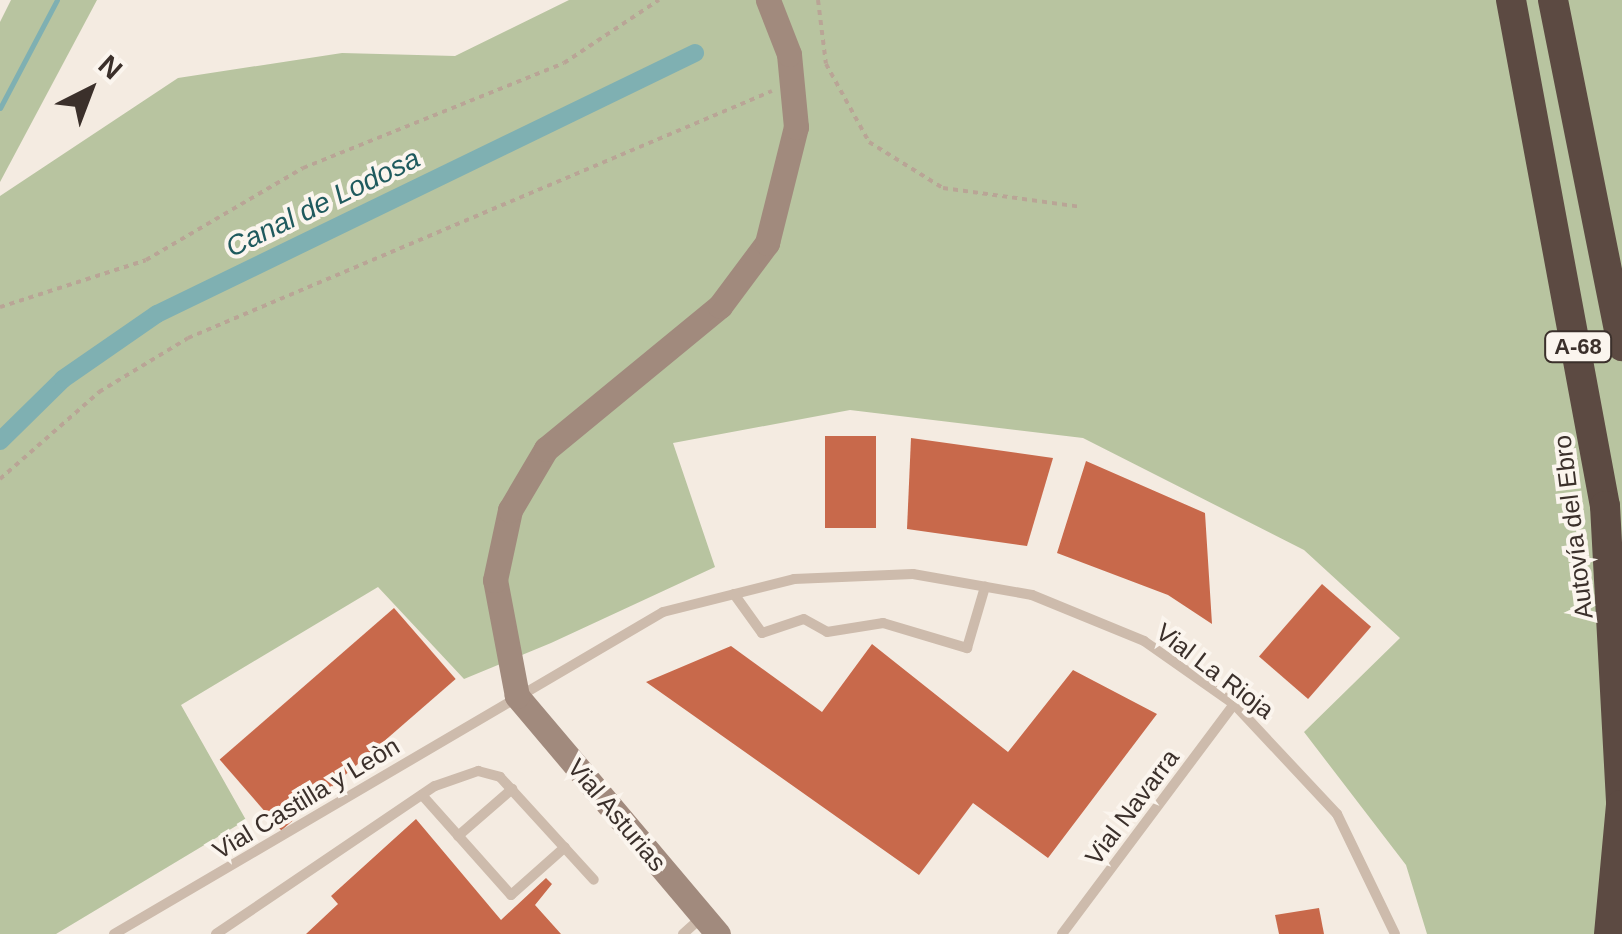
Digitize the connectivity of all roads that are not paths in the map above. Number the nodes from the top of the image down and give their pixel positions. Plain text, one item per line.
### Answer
1 (768, 0) edge
2 (1511, 0) edge
3 (1554, 0) edge
4 (1622, 346) edge
5 (985, 587) junction
6 (734, 594) junction
7 (517, 696) junction
8 (1620, 698) edge
9 (1234, 704) junction
10 (512, 789) junction
11 (422, 794) junction
12 (458, 836) junction
13 (565, 848) junction
14 (594, 880) dead end
15 (710, 925) edge
16 (114, 934) edge
17 (216, 934) edge
18 (683, 934) edge
19 (1062, 934) edge
20 (1395, 934) edge
21 (1592, 934) edge
22 (1609, 934) edge

1 - 7 street
2 - 8 highway, Autovía del Ebro / A-68
3 - 4 highway, A-68
5 - 6 lane, Vial La Rioja
5 - 6 lane
5 - 9 lane, Vial La Rioja
6 - 7 lane, Vial La Rioja
7 - 15 street, Vial Asturias
7 - 16 lane, Vial Castilla y Leòn
8 - 21 highway
8 - 22 highway, Autovía del Ebro / A-68
9 - 19 lane, Vial Navarra
9 - 20 lane, Vial La Rioja
10 - 11 lane
10 - 12 lane
10 - 13 lane
11 - 12 lane
11 - 17 lane
12 - 13 lane
13 - 14 lane
15 - 18 lane

